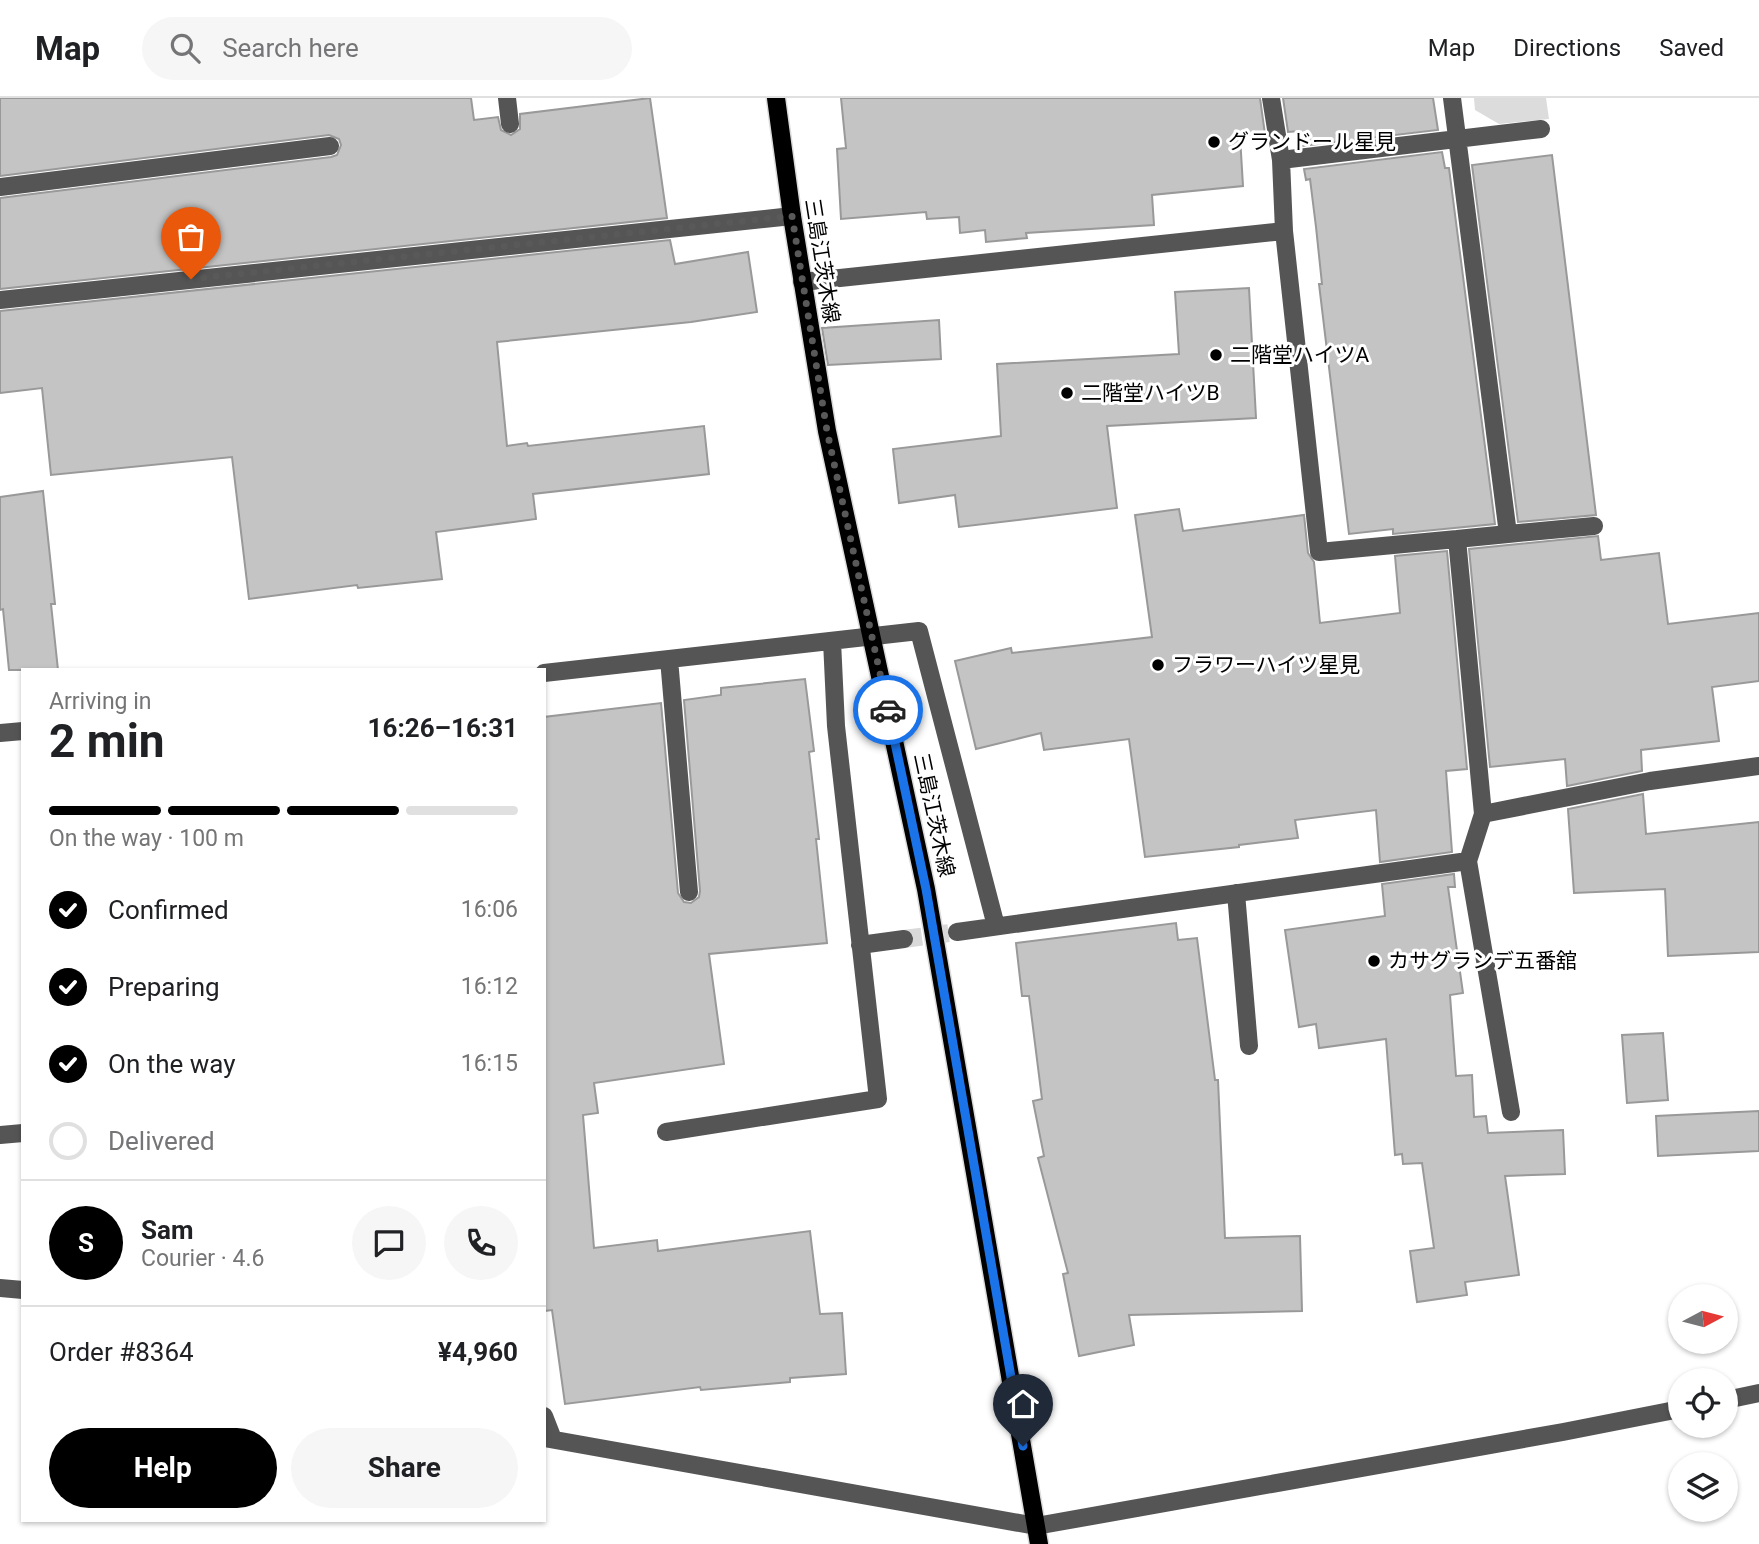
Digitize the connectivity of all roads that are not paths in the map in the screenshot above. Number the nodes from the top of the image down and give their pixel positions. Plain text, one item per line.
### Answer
1 (507, 98) edge
2 (776, 98) edge
3 (1271, 98) edge
4 (1452, 98) edge
5 (510, 124) dead end
6 (1541, 129) dead end
7 (1456, 139) junction
8 (330, 146) dead end
9 (1281, 160) junction
10 (0, 187) edge
11 (792, 216) junction
12 (1284, 231) junction
13 (802, 282) junction
14 (0, 300) edge
15 (1594, 526) dead end
16 (1508, 534) junction
17 (1457, 539) junction
18 (873, 636) junction
19 (832, 641) junction
20 (669, 659) junction
21 (546, 673) edge
22 (21, 731) edge
23 (0, 733) edge
24 (1759, 766) edge
25 (1483, 814) junction
26 (1468, 861) junction
27 (689, 892) dead end
28 (1236, 893) junction
29 (996, 926) junction
30 (957, 932) tunnel mouth
31 (904, 939) tunnel mouth
32 (860, 945) junction
33 (1249, 1046) dead end
34 (1511, 1112) dead end
35 (666, 1132) dead end
36 (21, 1133) edge
37 (0, 1135) edge
38 (0, 1288) edge
39 (21, 1290) edge
40 (1759, 1393) edge
41 (1738, 1397) edge
42 (1668, 1411) edge
43 (549, 1438) edge
44 (1037, 1535) edge

1 - 5 street
2 - 11 main road, 三島江茨木線
3 - 9 street
4 - 7 street
6 - 7 street
7 - 9 street
7 - 16 street
8 - 10 street
9 - 12 street
11 - 13 main road, 三島江茨木線
11 - 14 street
12 - 13 street
12 - 17 street
13 - 18 main road, 三島江茨木線
15 - 16 street
16 - 17 street
17 - 25 street
18 - 19 street
18 - 29 street
18 - 44 main road, 三島江茨木線
19 - 20 street
19 - 32 street
20 - 21 street
20 - 27 street
22 - 23 street
24 - 25 street
25 - 26 street
26 - 28 street
26 - 34 street
28 - 29 street
28 - 33 street
29 - 30 street
31 - 32 street
32 - 35 street
36 - 37 street
38 - 39 street
40 - 41 street
42 - 44 street
43 - 44 street

